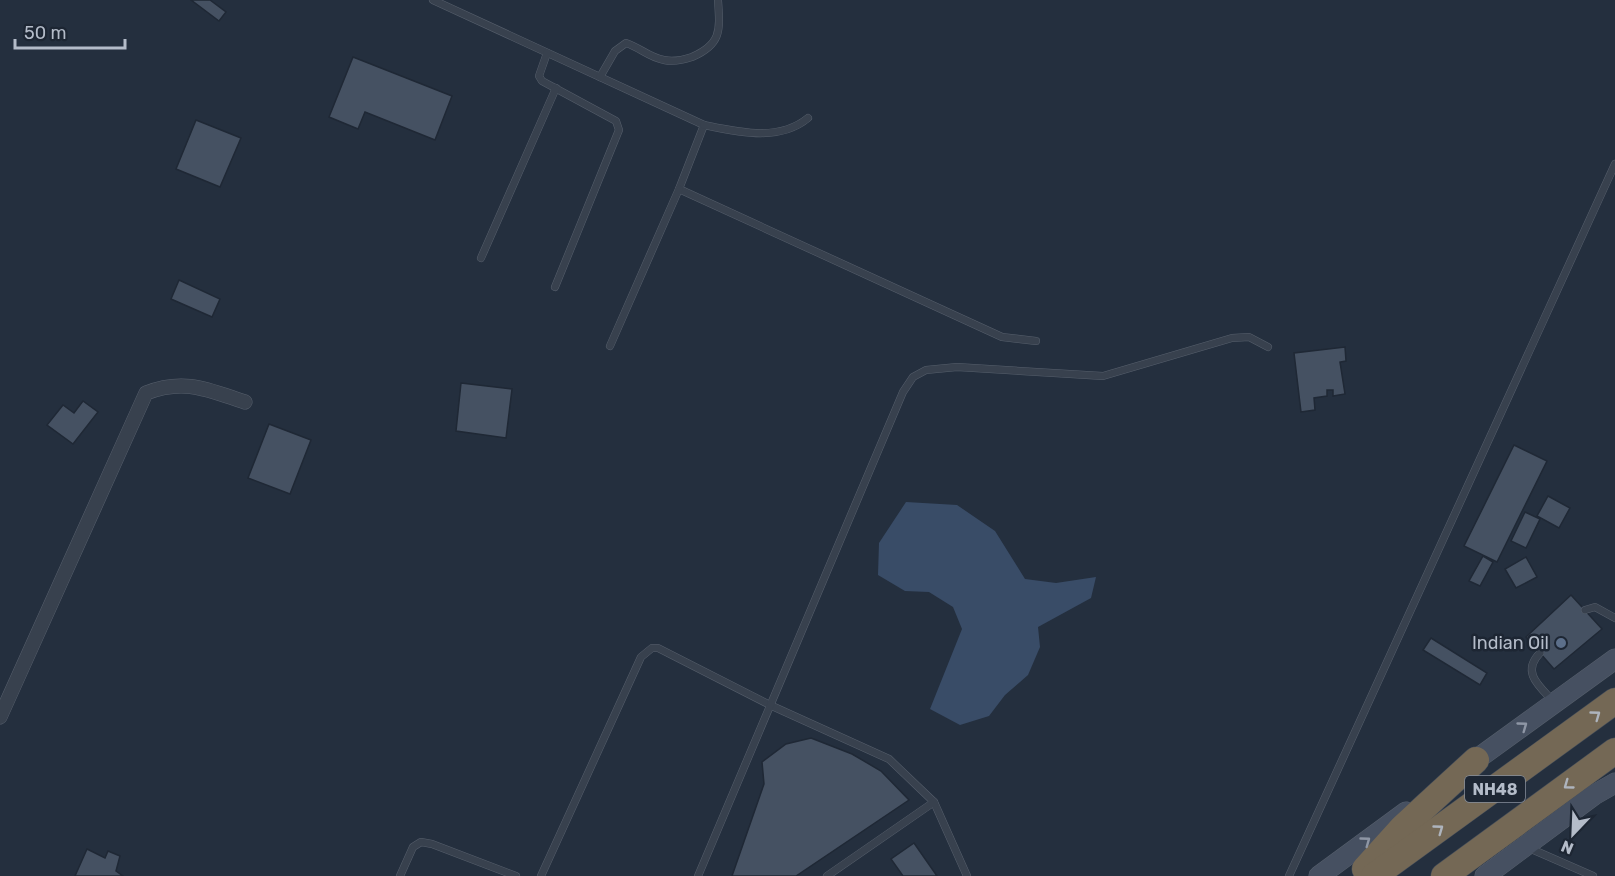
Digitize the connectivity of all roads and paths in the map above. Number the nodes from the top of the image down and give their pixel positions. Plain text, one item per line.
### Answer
1 (433, 0) edge
2 (718, 0) edge
3 (547, 53) junction
4 (600, 77) junction
5 (556, 88) junction
6 (808, 118) dead end
7 (704, 125) junction
8 (1615, 165) edge
9 (679, 189) junction
10 (481, 258) dead end
11 (555, 287) dead end
12 (1036, 341) dead end
13 (610, 346) dead end
14 (1268, 347) dead end
15 (245, 402) dead end
16 (1586, 610) dead end
17 (1615, 618) edge
18 (1540, 653) dead end
19 (1615, 660) edge
20 (1615, 701) edge
21 (1555, 703) junction
22 (771, 706) junction
23 (0, 717) edge
24 (1615, 751) edge
25 (1476, 760) junction
26 (1615, 783) edge
27 (934, 802) junction
28 (1526, 847) junction
29 (400, 876) edge
30 (516, 876) edge
31 (541, 876) edge
32 (698, 876) edge
33 (827, 876) edge
34 (967, 876) edge
35 (1289, 876) edge
36 (1319, 876) edge
37 (1359, 876) edge
38 (1374, 876) edge
39 (1444, 876) edge
40 (1485, 876) edge
41 (1593, 876) edge

1 - 3 lane
2 - 4 lane
3 - 4 lane
3 - 5 lane
4 - 7 lane
5 - 10 lane
5 - 11 lane
6 - 7 lane
7 - 9 lane
8 - 35 lane
9 - 12 lane
9 - 13 lane
14 - 22 lane
15 - 23 street
16 - 17 lane
18 - 21 lane
19 - 21 main road
38 -> 20 highway, NH48
25 -> 21 main road
22 - 27 lane
22 - 31 lane
22 - 32 lane
24 -> 39 highway, NH48
36 -> 25 main road
25 - 37 highway
26 - 28 main road
27 - 33 lane
27 - 34 lane
28 - 40 main road
28 - 41 lane
29 - 30 lane

